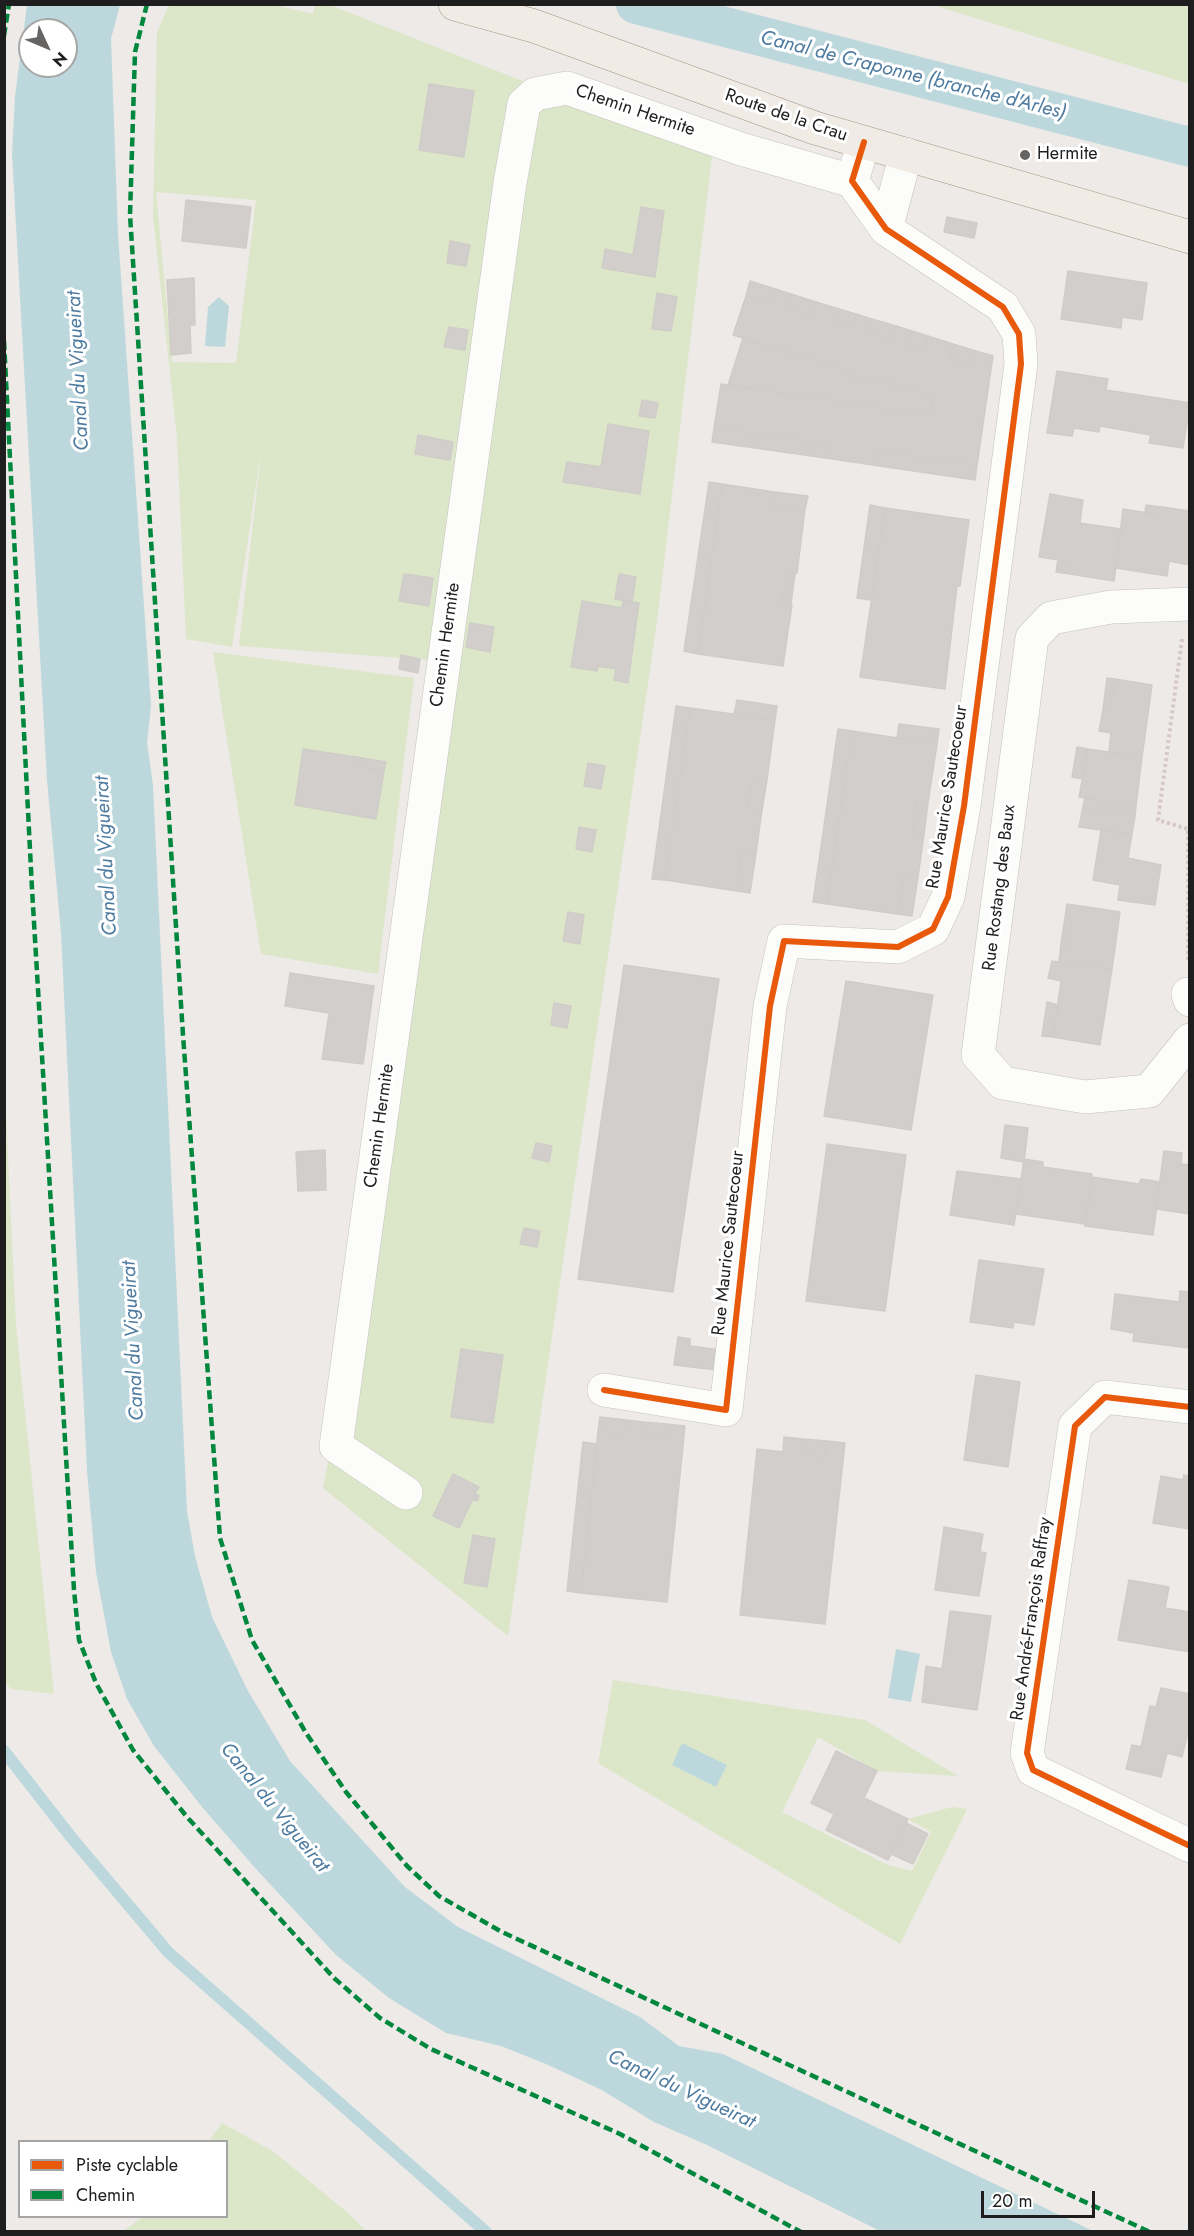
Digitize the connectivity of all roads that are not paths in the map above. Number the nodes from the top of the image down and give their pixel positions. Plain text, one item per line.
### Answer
1 (455, 4) edge
2 (864, 142) junction
3 (906, 154) junction
4 (852, 181) junction
5 (886, 229) junction
6 (1190, 237) edge
7 (1188, 605) edge
8 (1190, 1040) edge
9 (604, 1390) dead end
10 (1190, 1407) edge
11 (406, 1493) dead end
12 (1190, 1845) edge

1 - 2 main road, Route de la Crau
2 - 3 main road, Route de la Crau
2 - 4 street
3 - 5 street
3 - 6 main road, Route de la Crau
4 - 5 street, Rue Maurice Sautecoeur
4 - 11 street, Chemin Hermite
5 - 9 street, Rue Maurice Sautecoeur
7 - 8 street, Rue Rostang des Baux
10 - 12 street, Rue André-François Raffray

